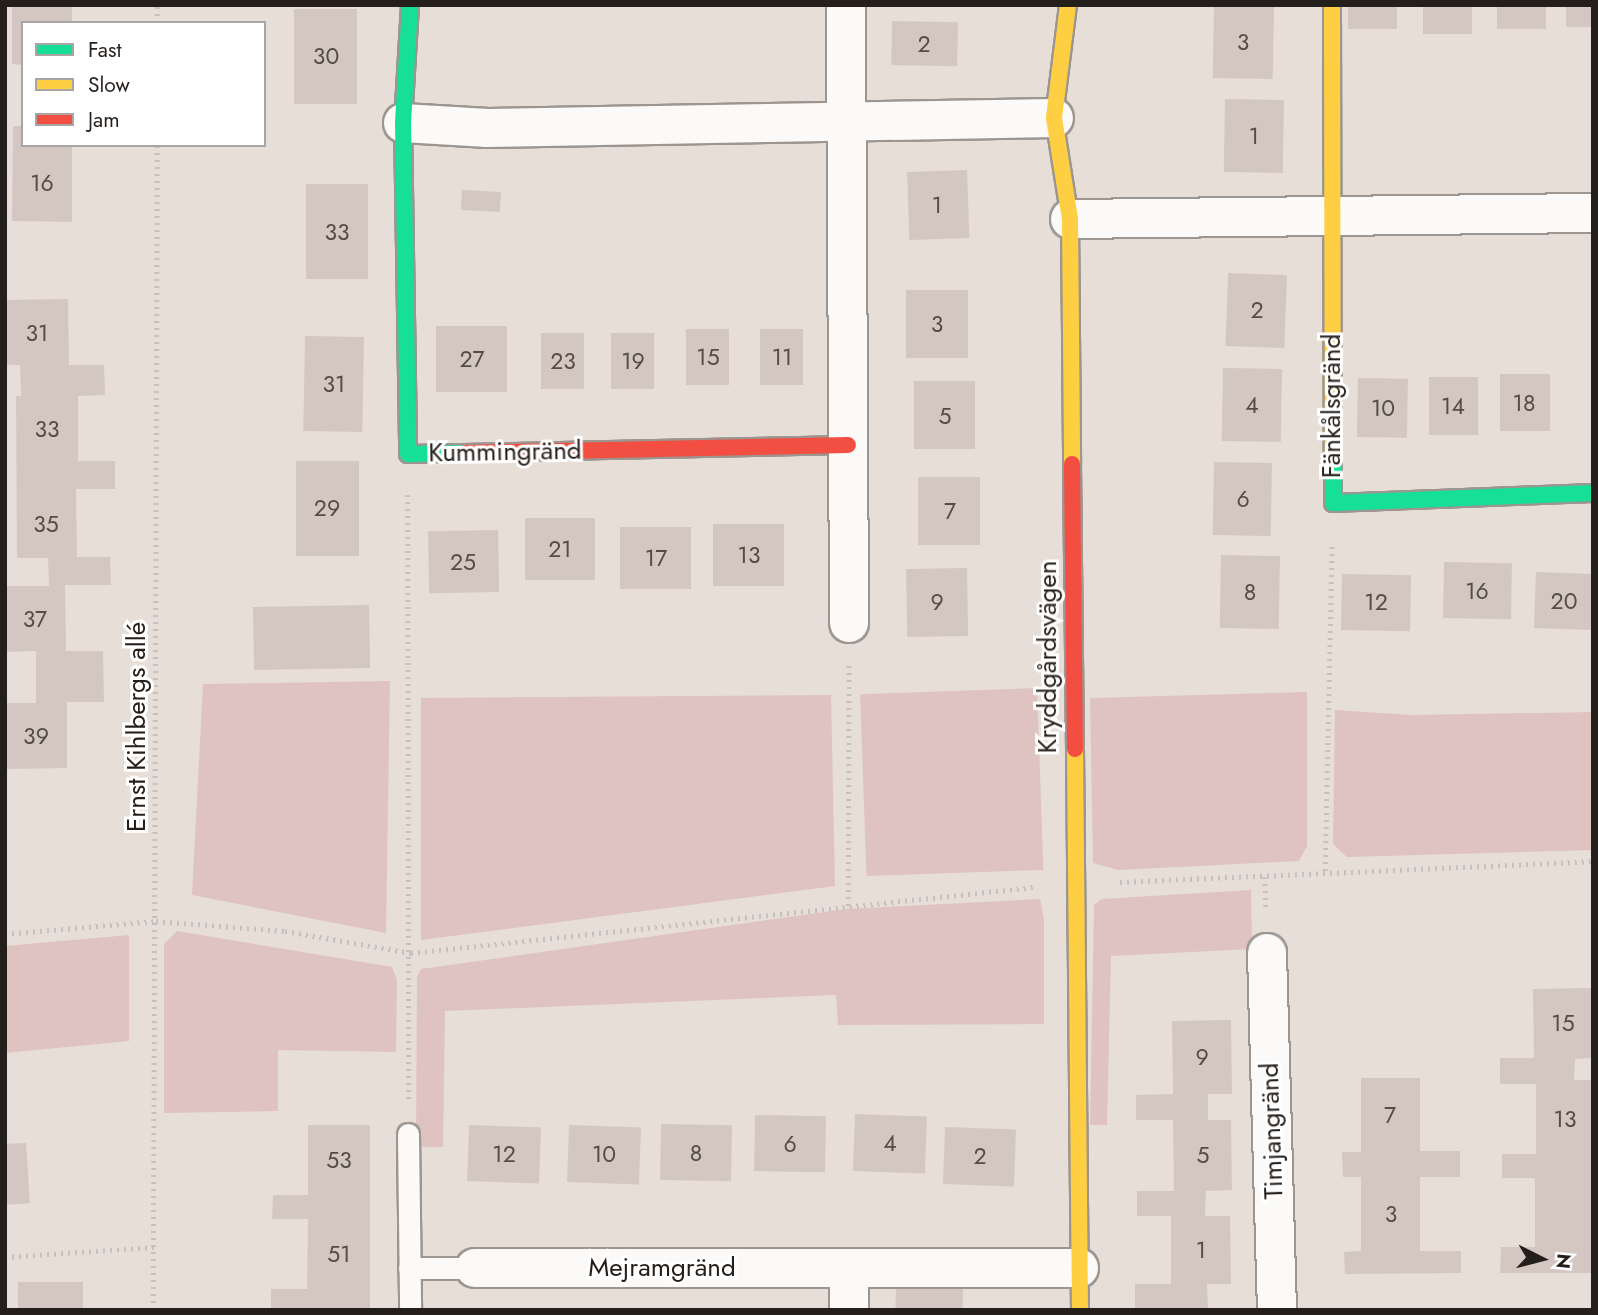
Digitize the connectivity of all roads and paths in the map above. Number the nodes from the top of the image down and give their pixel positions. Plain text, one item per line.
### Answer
1 (410, 5) edge
2 (846, 5) edge
3 (1068, 5) edge
4 (1332, 5) edge
5 (1055, 118) junction
6 (847, 120) junction
7 (403, 124) junction
8 (157, 147) edge
9 (1593, 213) edge
10 (1331, 217) junction
11 (1070, 219) junction
12 (848, 445) junction
13 (408, 454) junction
14 (1593, 493) edge
15 (1332, 503) junction
16 (849, 623) joint
17 (1593, 861) edge
18 (1325, 871) junction
19 (1074, 883) junction
20 (848, 906) junction
21 (156, 921) junction
22 (5, 934) edge
23 (411, 953) junction
24 (1267, 953) dead end
25 (408, 1134) joint
26 (154, 1247) junction
27 (5, 1257) edge
28 (410, 1268) junction
29 (475, 1268) joint
30 (849, 1268) junction
31 (1079, 1268) junction
32 (153, 1310) edge
33 (410, 1310) edge
34 (849, 1310) edge
35 (1080, 1310) edge
36 (1277, 1310) edge

1 - 7 street, Kummingränd
2 - 6 street
3 - 5 street, Kryddgårdsvägen
4 - 10 street, Fänkålsgränd
5 - 6 street
5 - 11 street, Kryddgårdsvägen
6 - 7 street
6 - 12 street
7 - 13 street, Kummingränd
8 - 21 path, Ernst Kihlbergs allé
9 - 10 street
10 - 11 street
10 - 15 street, Fänkålsgränd
11 - 19 street, Kryddgårdsvägen
12 - 13 street, Kummingränd
12 - 16 street
13 - 23 path
14 - 15 street, Fänkålsgränd
15 - 18 path
16 - 20 path
17 - 18 path
18 - 19 path
19 - 20 path
19 - 31 street, Kryddgårdsvägen
20 - 23 path
21 - 22 path
21 - 23 path
21 - 26 path, Ernst Kihlbergs allé
23 - 25 path
24 - 36 street, Timjangränd
25 - 28 lane
26 - 27 path
26 - 32 path, Ernst Kihlbergs allé
28 - 29 lane
28 - 33 lane
29 - 30 street, Mejramgränd
30 - 31 street, Mejramgränd
30 - 34 street
31 - 35 street, Kryddgårdsvägen

